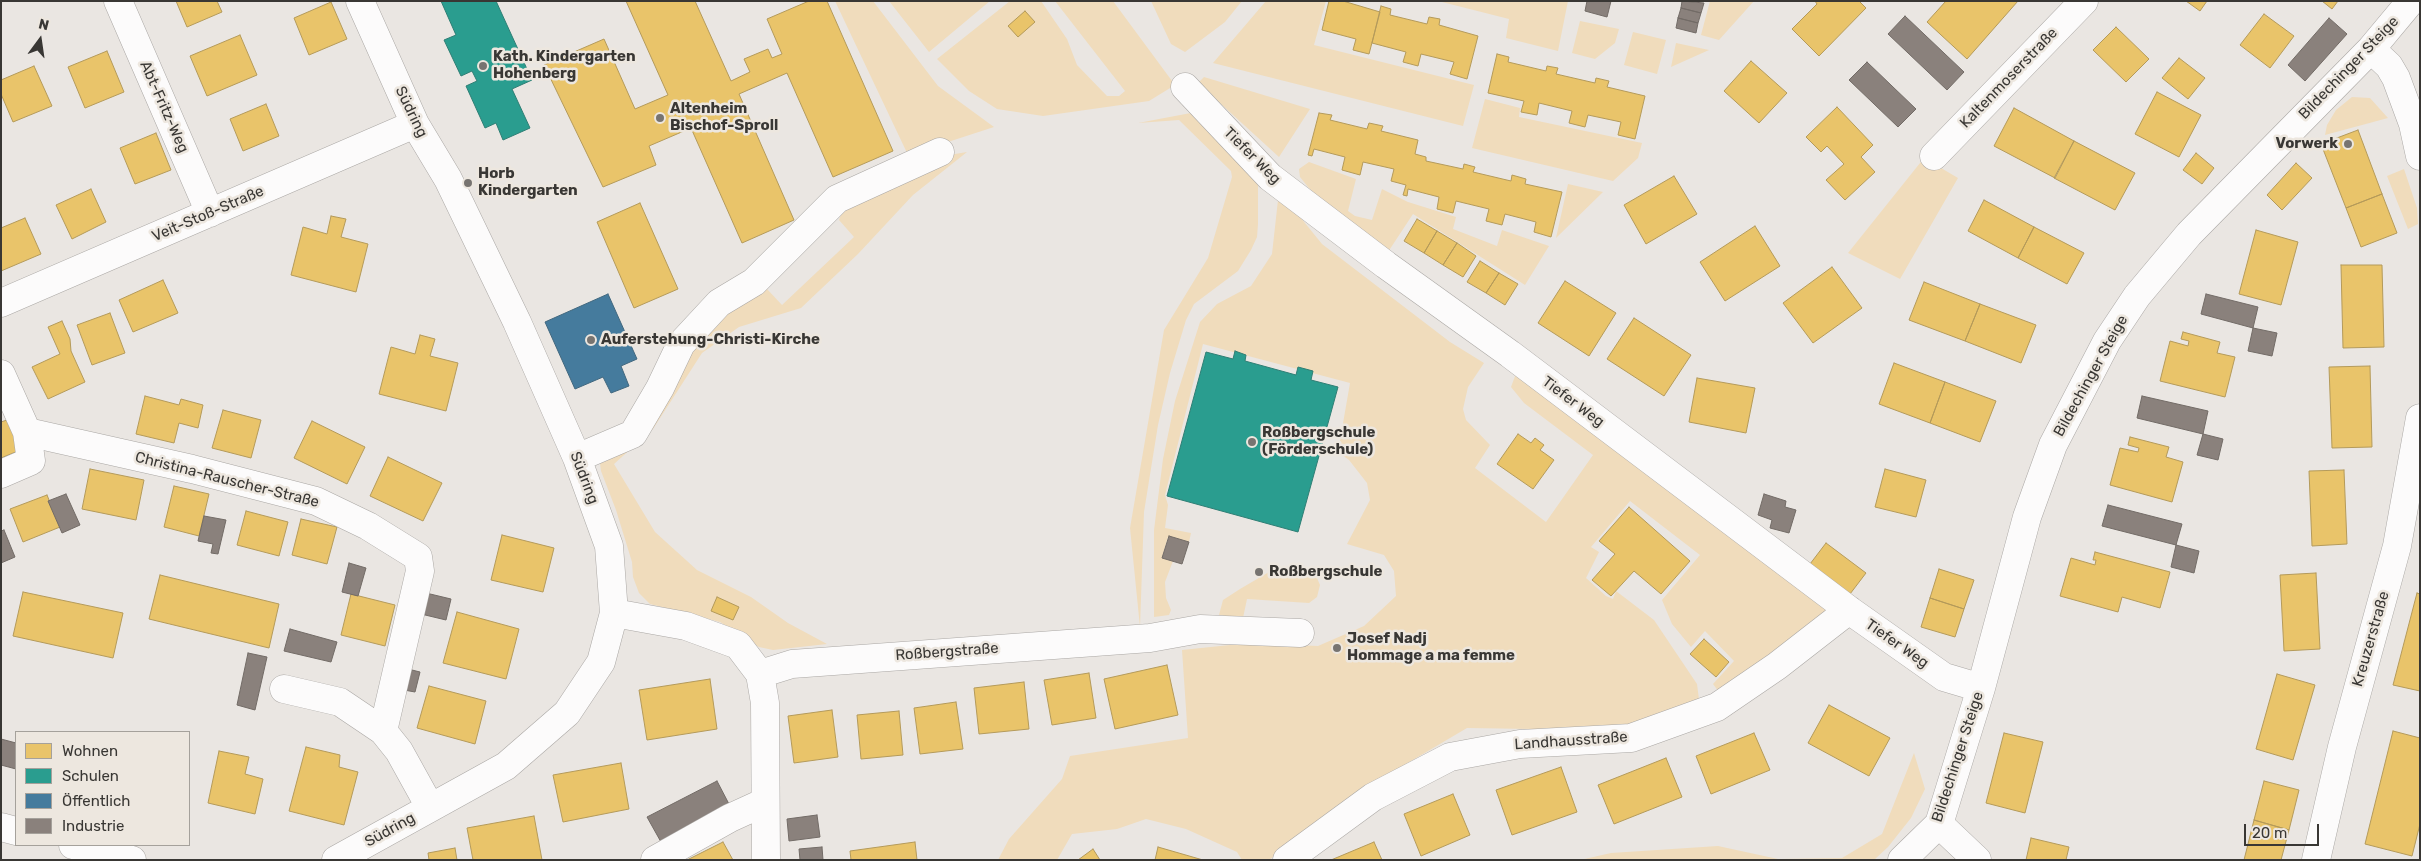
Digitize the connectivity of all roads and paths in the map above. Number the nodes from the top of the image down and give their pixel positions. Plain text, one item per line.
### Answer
1 (118, 1) edge
2 (360, 1) edge
3 (2084, 1) edge
4 (2411, 1) edge
5 (2371, 49) junction
6 (1185, 87) dead end
7 (415, 124) junction
8 (940, 152) dead end
9 (1934, 156) dead end
10 (2420, 156) edge
11 (210, 213) junction
12 (1, 303) edge
13 (1, 374) edge
14 (2420, 418) edge
15 (27, 432) junction
16 (577, 458) junction
17 (1, 474) edge
18 (1850, 610) junction
19 (614, 613) junction
20 (1300, 633) dead end
21 (760, 674) junction
22 (284, 688) dead end
23 (1981, 688) junction
24 (383, 731) junction
25 (765, 802) junction
26 (430, 807) junction
27 (1939, 824) junction
28 (1, 827) edge
29 (15, 831) edge
30 (77, 846) edge
31 (132, 860) edge
32 (336, 860) edge
33 (655, 860) edge
34 (766, 860) edge
35 (1287, 860) edge
36 (1902, 860) edge
37 (1977, 860) edge
38 (2316, 860) edge

1 - 11 street, Abt-Fritz-Weg
2 - 7 street, Südring
3 - 9 street, Kaltenmoserstraße
4 - 5 street, Bildechinger Steige
5 - 10 street
5 - 23 street, Bildechinger Steige
6 - 18 street, Tiefer Weg
7 - 11 street, Veit-Stoß-Straße
7 - 16 street, Südring
8 - 16 street
11 - 12 street, Veit-Stoß-Straße
13 - 15 street
14 - 38 street, Kreuzerstraße
15 - 17 street
15 - 24 street, Christina-Rauscher-Straße
16 - 19 street, Südring
18 - 23 street, Tiefer Weg
18 - 35 street, Landhausstraße
19 - 21 street
19 - 26 street, Südring
20 - 21 street, Roßbergstraße
21 - 25 street
22 - 24 street
23 - 27 street, Bildechinger Steige
24 - 26 street
25 - 33 street
25 - 34 street
26 - 32 street, Südring
27 - 36 street, Bildechinger Steige
27 - 37 street
28 - 29 street
30 - 31 street

